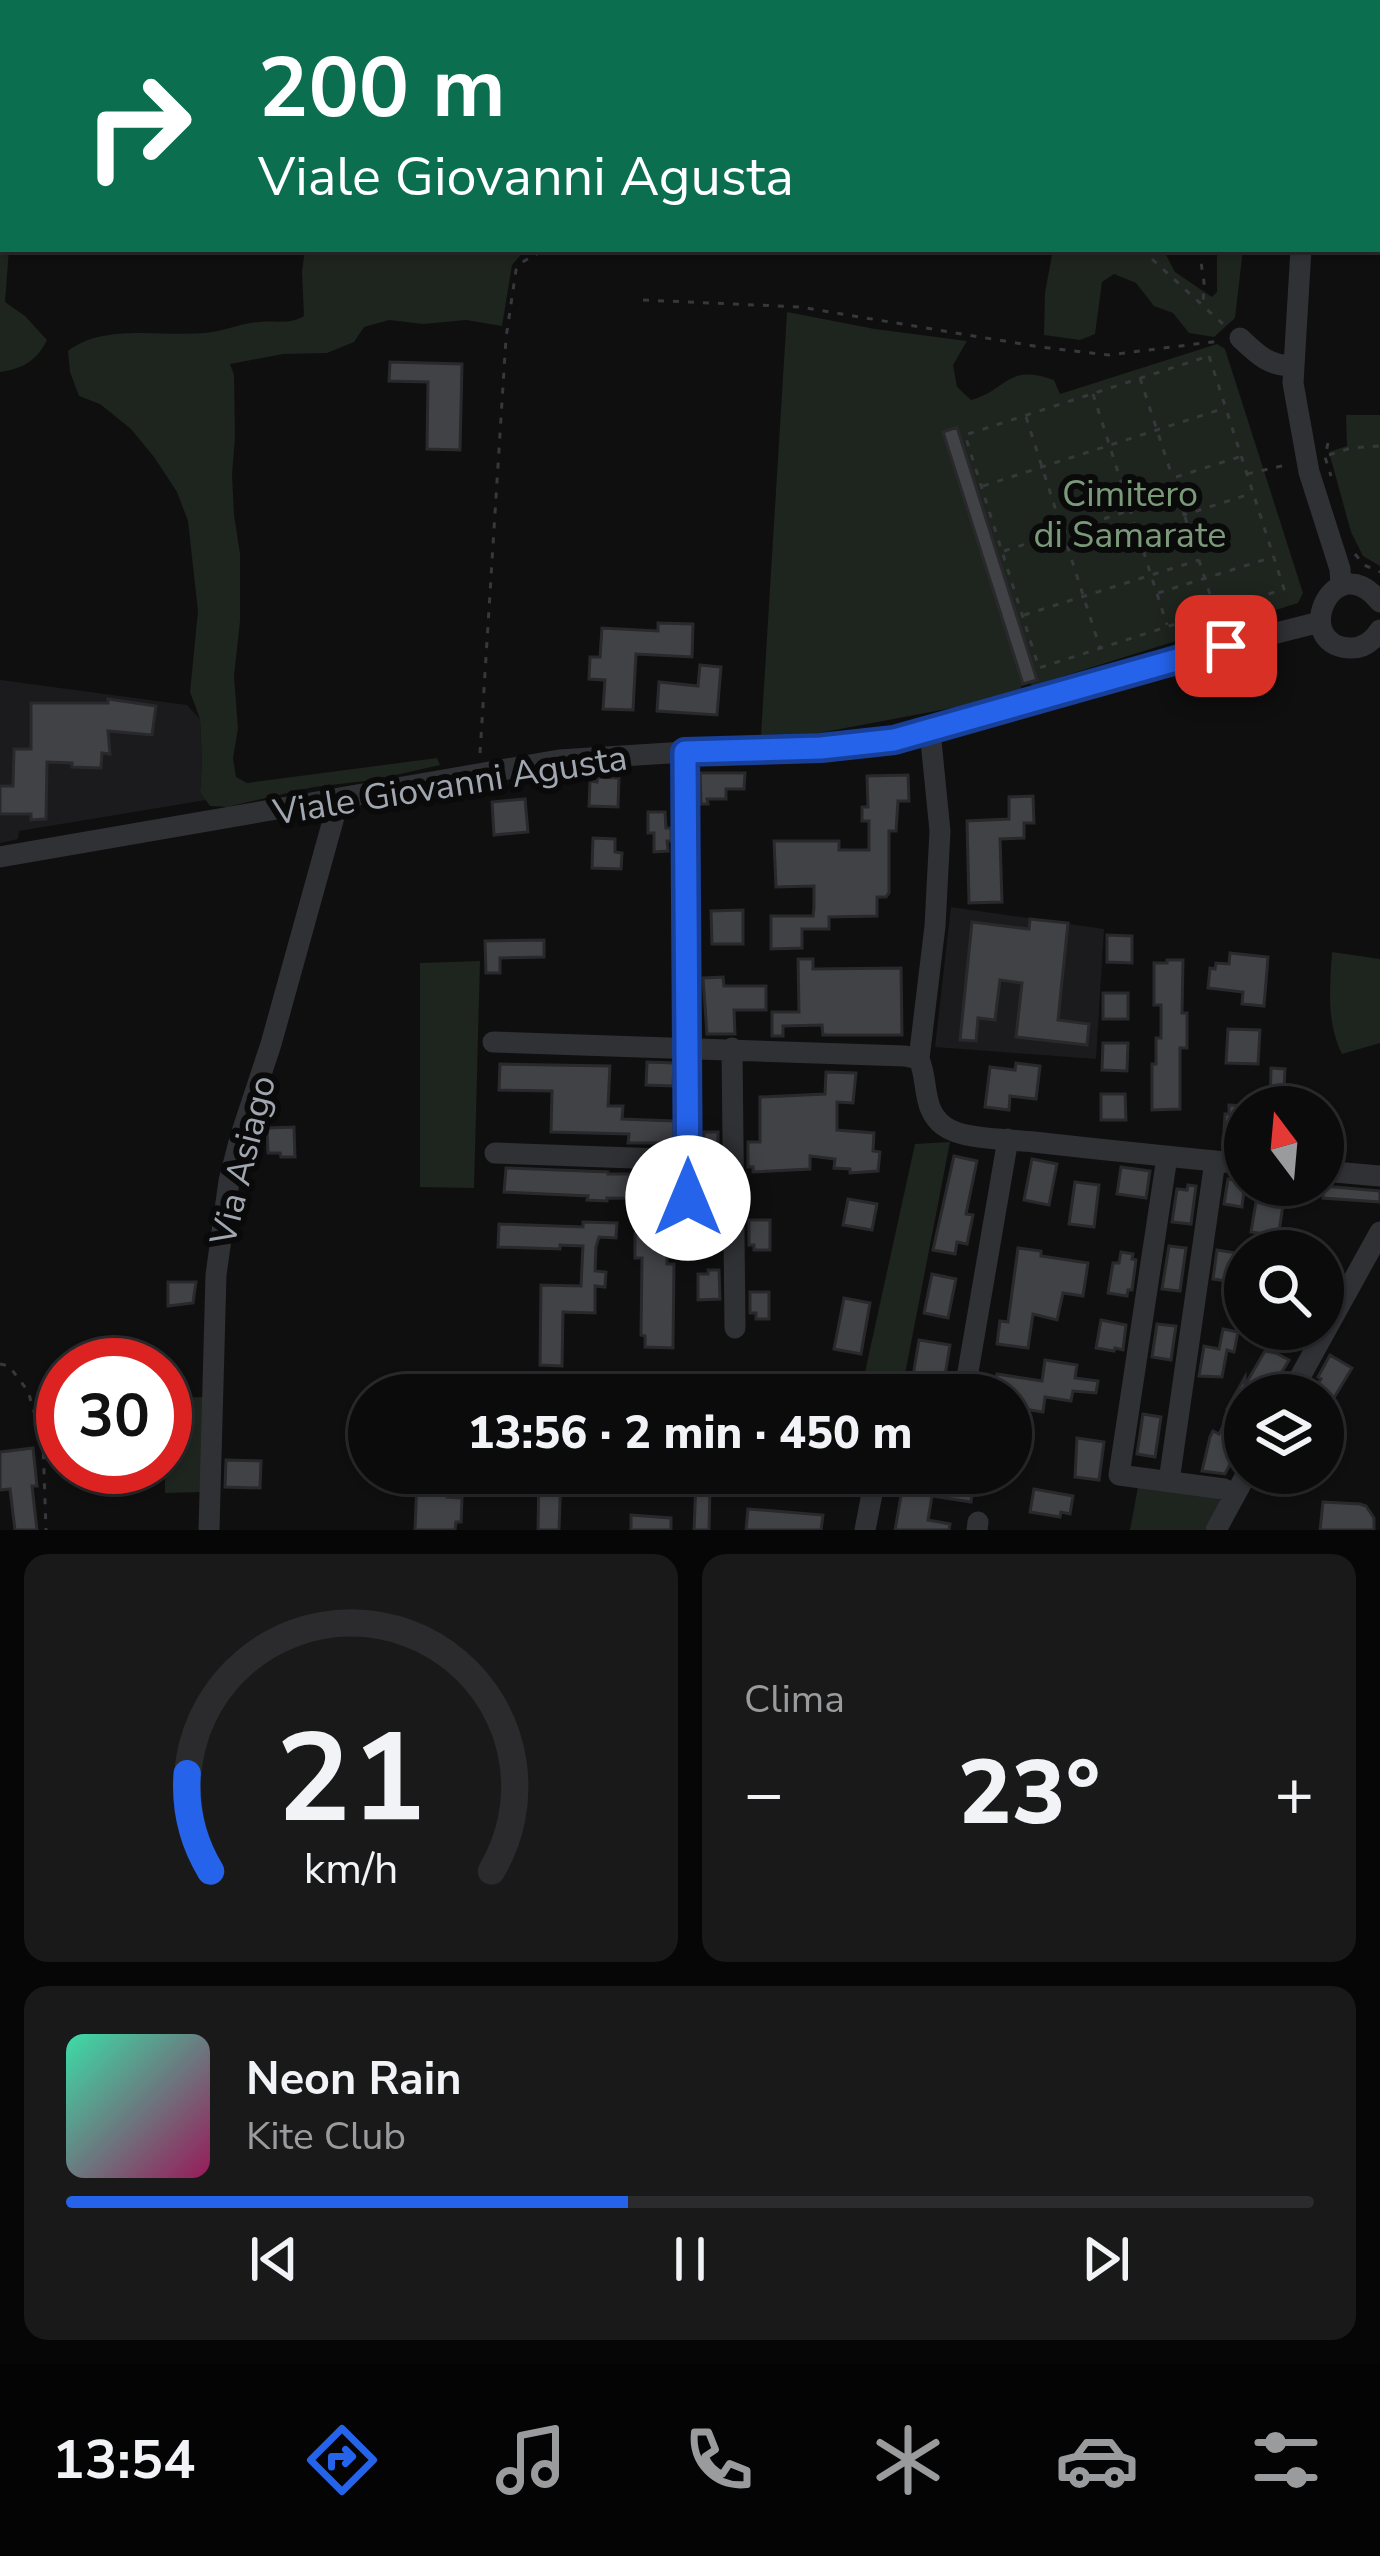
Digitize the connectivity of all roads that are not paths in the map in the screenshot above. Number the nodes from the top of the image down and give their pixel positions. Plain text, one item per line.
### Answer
1 (1301, 252) edge
2 (1240, 338) road end
3 (1293, 366) junction
4 (1341, 586) junction
5 (1378, 589) edge
6 (1320, 622) junction
7 (1380, 630) edge
8 (930, 731) junction
9 (685, 752) junction
10 (340, 799) junction
11 (0, 857) edge
12 (493, 1042) dead end
13 (689, 1046) junction
14 (732, 1048) junction
15 (919, 1059) junction
16 (1008, 1139) junction
17 (495, 1153) dead end
18 (1167, 1157) junction
19 (688, 1160) junction
20 (1215, 1161) junction
21 (1224, 1162) edge
22 (1344, 1173) edge
23 (1380, 1176) edge
24 (1380, 1232) edge
25 (688, 1237) dead end
26 (1374, 1255) edge
27 (735, 1328) dead end
28 (968, 1374) edge
29 (1303, 1374) edge
30 (1169, 1481) junction
31 (1224, 1489) edge
32 (872, 1494) edge
33 (1235, 1494) edge
34 (209, 1530) edge
35 (865, 1530) edge
36 (1216, 1530) edge

1 - 3 street
2 - 3 street
3 - 4 street
4 - 5 street
4 - 6 street
6 - 7 street
6 - 8 street, Viale Giovanni Agusta
8 - 9 street, Viale Giovanni Agusta
8 - 15 street
9 - 10 street, Viale Giovanni Agusta
9 - 13 street
10 - 11 street, Viale Giovanni Agusta
10 - 34 street, Via Asiago
12 - 13 street
13 - 14 street
13 - 19 street
14 - 15 street
14 - 27 street
15 - 16 street
16 - 18 street
16 - 28 street
17 - 19 street
18 - 20 street
18 - 30 street
19 - 25 street
20 - 21 street
20 - 30 street
22 - 23 street
24 - 26 street
26 - 29 street
30 - 31 street
32 - 35 street
33 - 36 street

